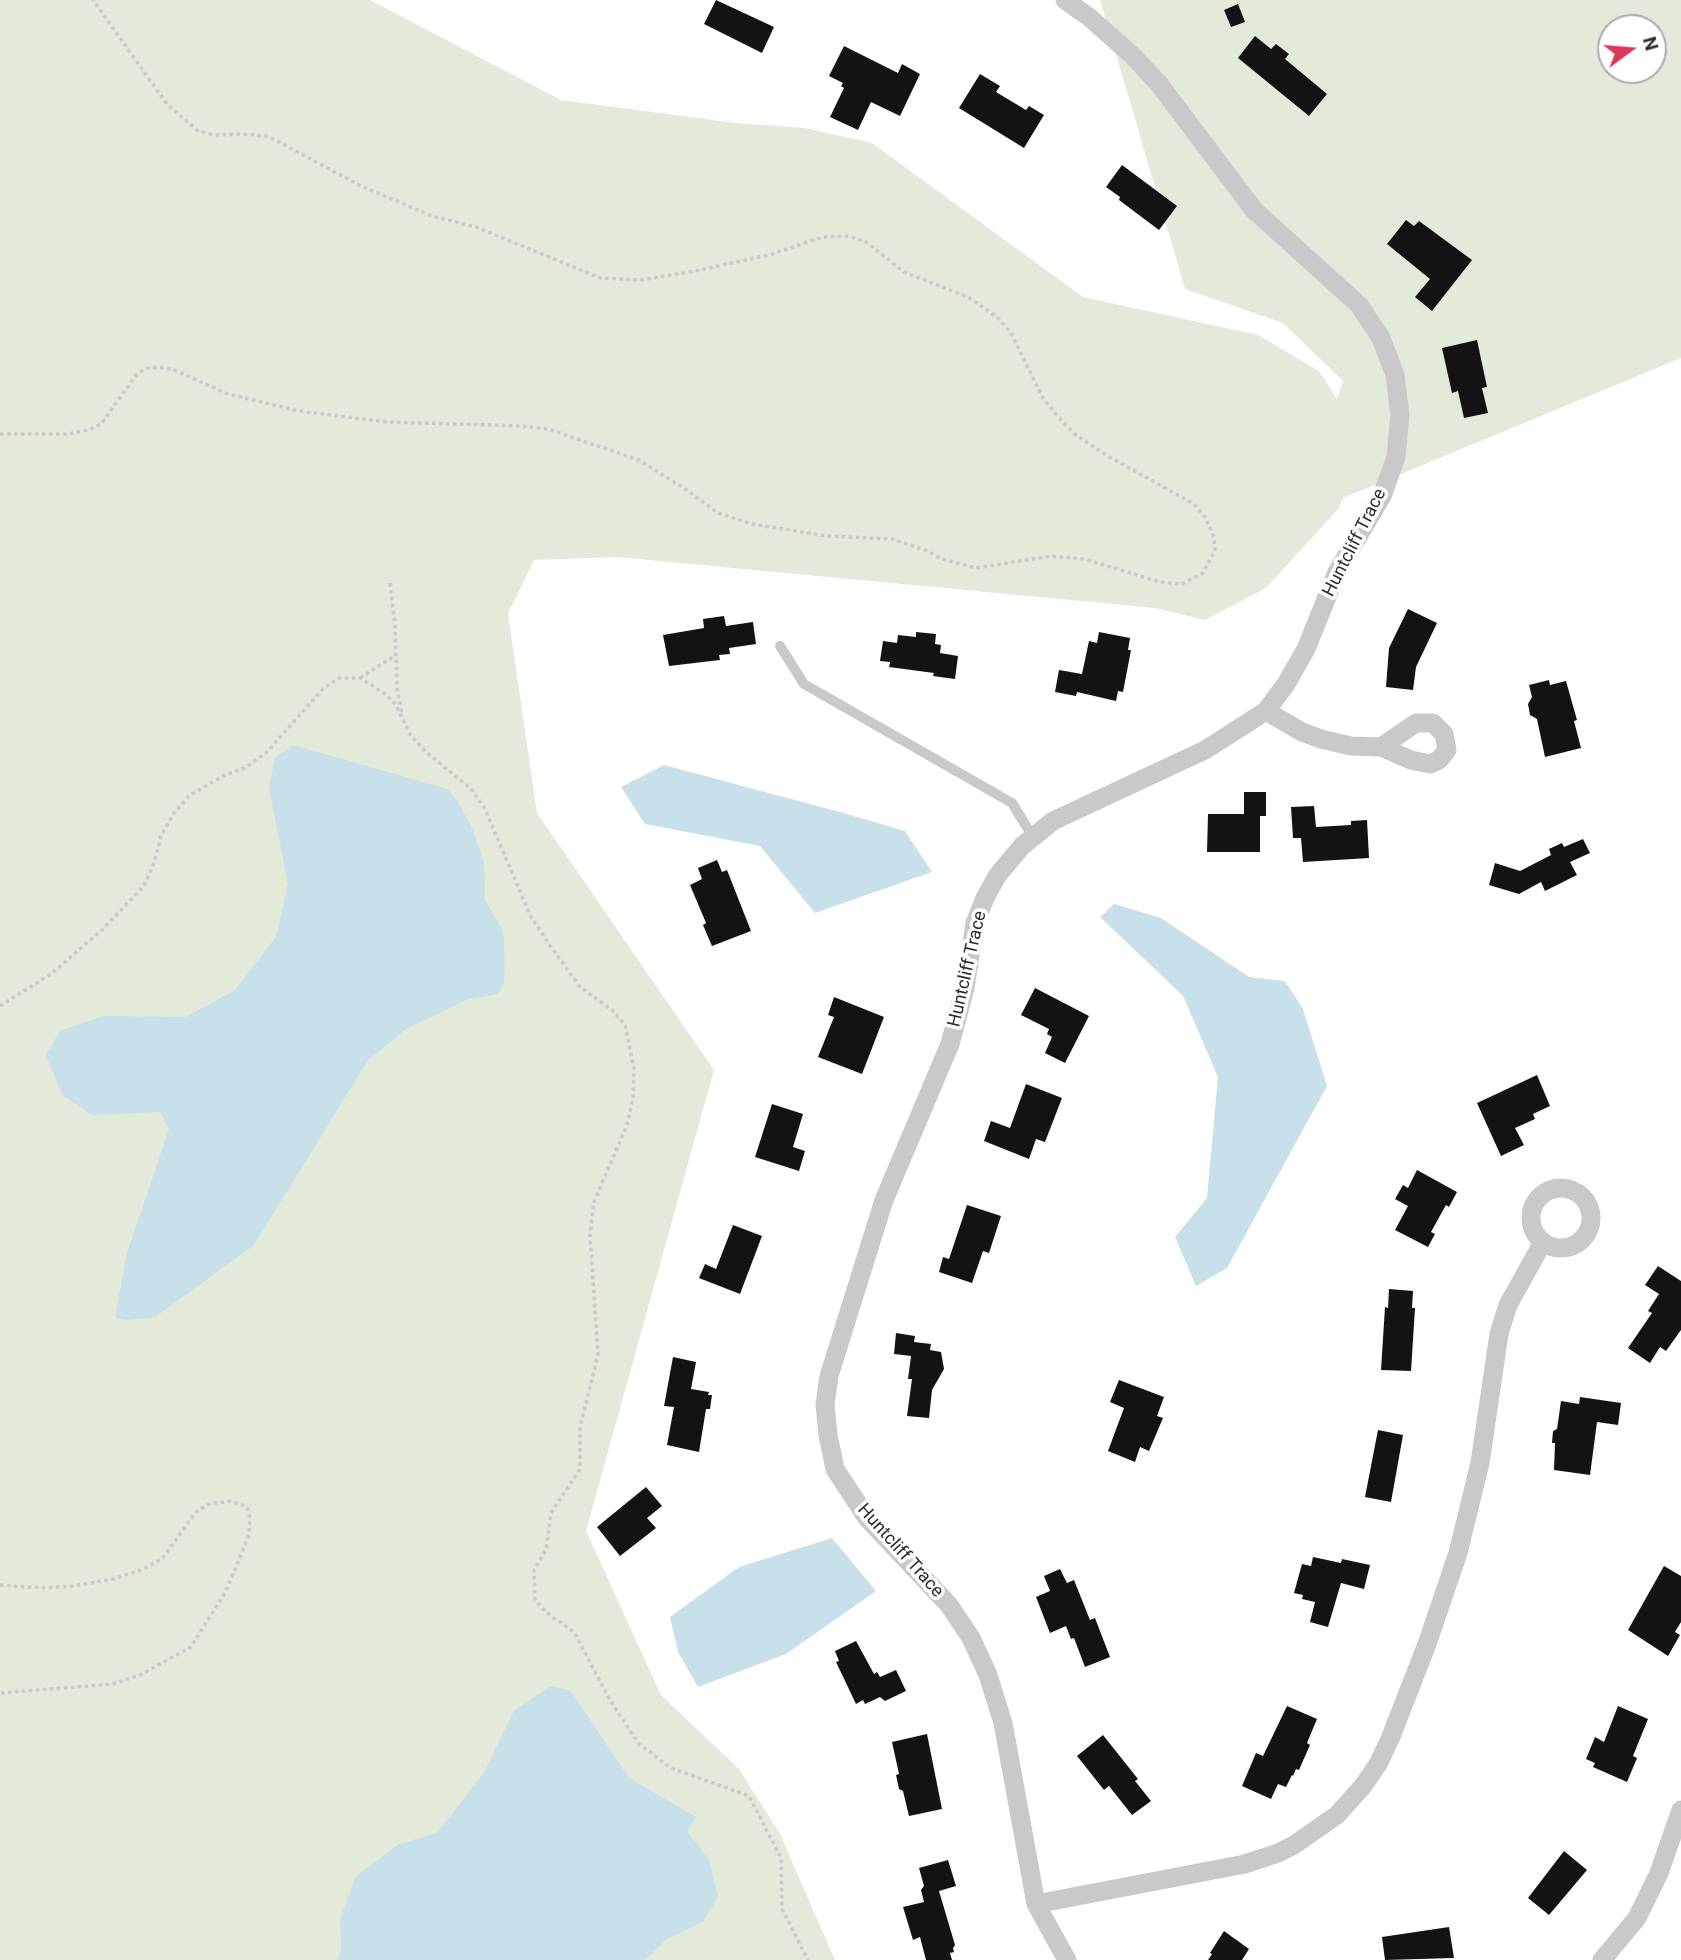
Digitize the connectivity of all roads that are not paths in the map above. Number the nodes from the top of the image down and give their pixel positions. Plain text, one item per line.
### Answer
1 (1065, 0) edge
2 (780, 646) dead end
3 (1266, 711) junction
4 (1381, 747) dead end
5 (1033, 837) junction
6 (1543, 1242) dead end
7 (1681, 1810) edge
8 (1036, 1904) junction
9 (1067, 1960) edge
10 (1602, 1960) edge

1 - 3 street, Huntcliff Trace
2 - 5 lane
3 - 4 street
3 - 5 street, Huntcliff Trace
5 - 8 street, Huntcliff Trace
6 - 8 street
7 - 10 street
8 - 9 street, Huntcliff Trace

